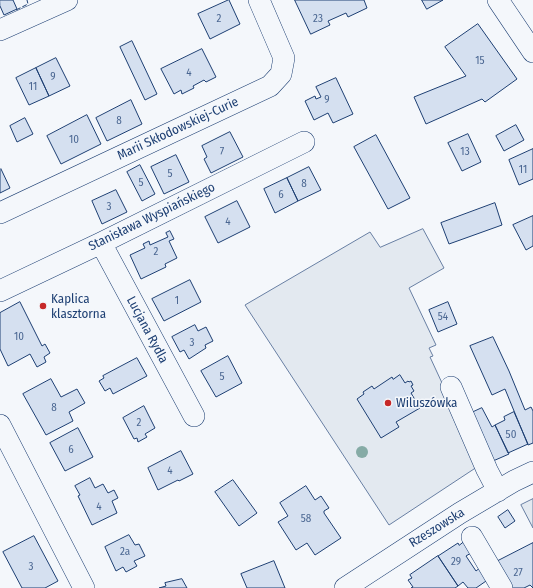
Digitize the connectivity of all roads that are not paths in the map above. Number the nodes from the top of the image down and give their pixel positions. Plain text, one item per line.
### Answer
1 (67, 0) edge
2 (259, 0) edge
3 (498, 0) edge
4 (0, 30) edge
5 (533, 52) edge
6 (304, 142) dead end
7 (0, 213) edge
8 (101, 244) junction
9 (0, 292) edge
10 (451, 387) dead end
11 (194, 416) dead end
12 (0, 425) edge
13 (533, 472) edge
14 (498, 491) junction
15 (472, 538) dead end
16 (84, 588) edge
17 (345, 588) edge
18 (502, 588) edge

1 - 4 street
2 - 7 street, Marii Skłodowskiej-Curie
3 - 5 street
6 - 8 street, Stanisława Wyspiańskiego
8 - 9 street, Stanisława Wyspiańskiego
8 - 11 street, Lucjana Rydla
10 - 14 street
12 - 16 street
13 - 14 street, Rzeszowska
14 - 17 street, Rzeszowska
15 - 18 street

